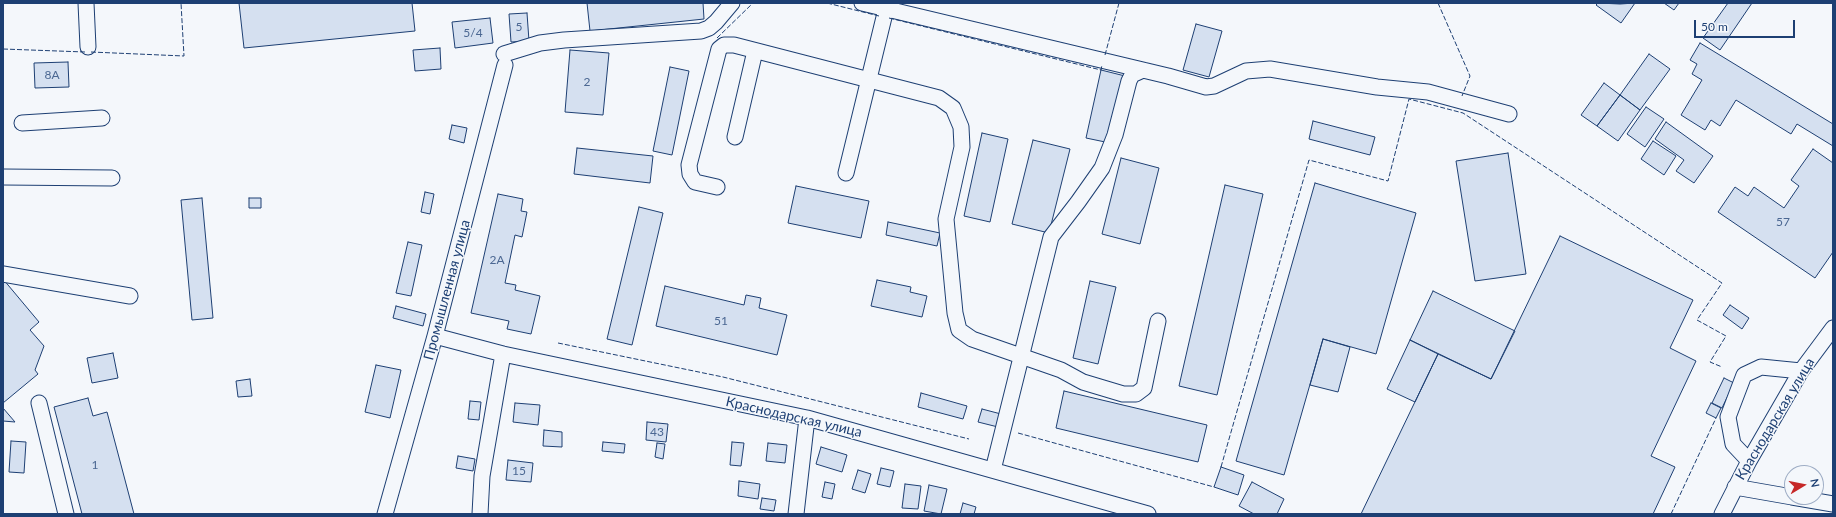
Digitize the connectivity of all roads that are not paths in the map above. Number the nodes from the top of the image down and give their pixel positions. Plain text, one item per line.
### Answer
1 (86, 3) edge
2 (732, 3) edge
3 (862, 3) edge
4 (886, 9) junction
5 (88, 47) dead end
6 (755, 51) junction
7 (1143, 70) junction
8 (868, 80) junction
9 (1509, 114) dead end
10 (102, 118) dead end
11 (22, 123) dead end
12 (735, 137) dead end
13 (846, 173) dead end
14 (3, 177) edge
15 (112, 178) dead end
16 (717, 187) dead end
17 (3, 274) edge
18 (130, 296) dead end
19 (1158, 321) dead end
20 (1833, 328) edge
21 (435, 336) junction
22 (503, 354) junction
23 (1021, 357) junction
24 (1801, 371) junction
25 (39, 403) dead end
26 (807, 418) junction
27 (1749, 461) junction
28 (993, 470) junction
29 (1735, 487) junction
30 (1784, 496) edge
31 (66, 514) edge
32 (384, 514) edge
33 (480, 514) edge
34 (796, 514) edge
35 (1148, 514) edge
36 (1722, 514) edge

1 - 5 street
2 - 21 street, Промышленная улица
3 - 4 street
4 - 7 street
4 - 8 street
6 - 8 street
6 - 12 street
6 - 16 street
7 - 9 street
7 - 23 street
8 - 13 street
8 - 23 street
10 - 11 street
14 - 15 street
17 - 18 street
19 - 23 street
20 - 24 street, Краснодарская улица
21 - 22 street, Краснодарская улица
21 - 32 street, Промышленная улица
22 - 26 street, Краснодарская улица
22 - 33 street
23 - 28 street
24 - 27 street, Краснодарская улица
24 - 27 street
25 - 31 street
26 - 28 street, Краснодарская улица
26 - 34 street
27 - 29 street, Краснодарская улица
28 - 35 street, Краснодарская улица
29 - 30 street
29 - 36 street, Краснодарская улица

